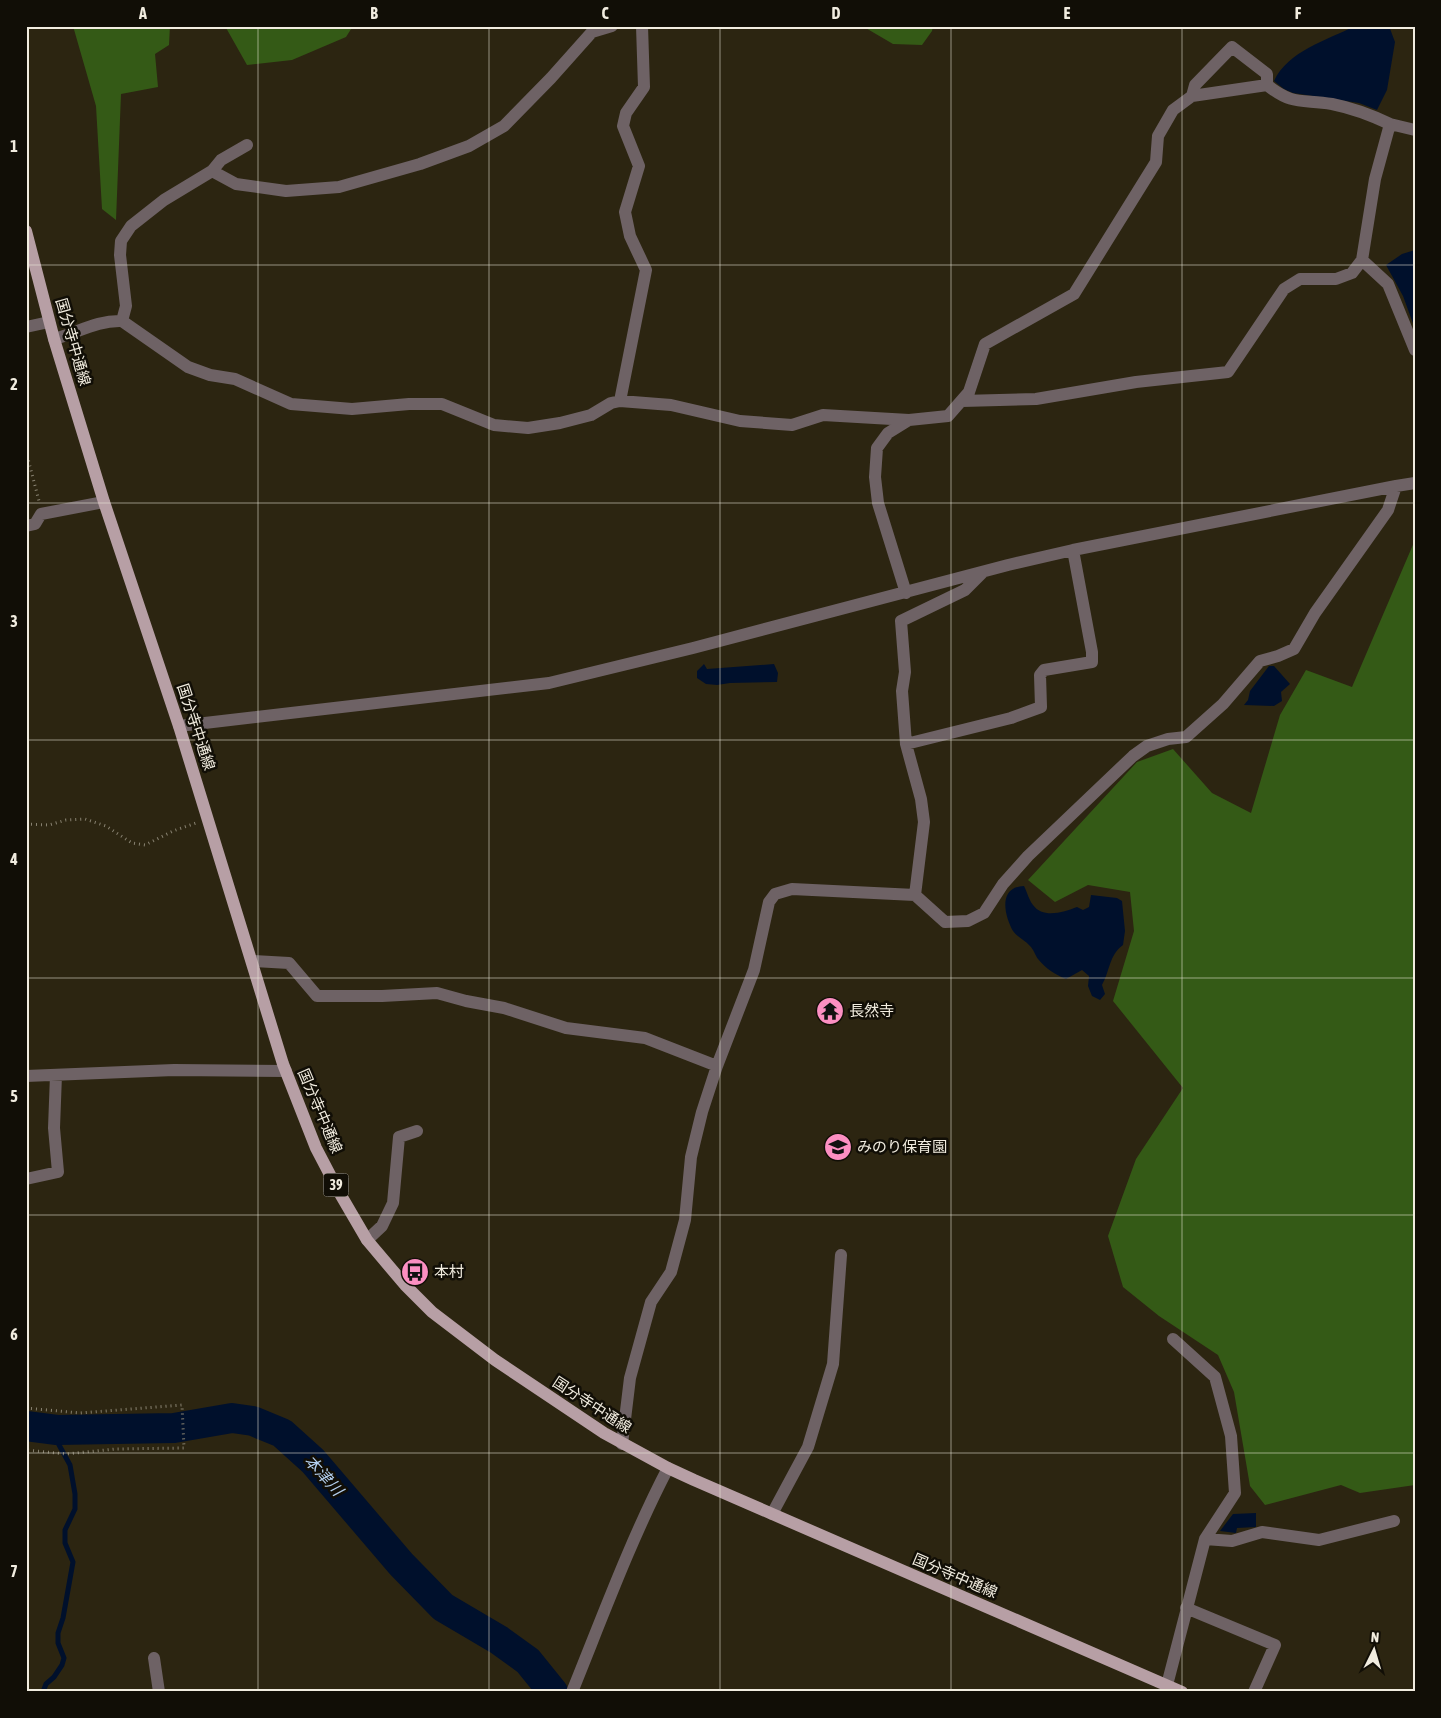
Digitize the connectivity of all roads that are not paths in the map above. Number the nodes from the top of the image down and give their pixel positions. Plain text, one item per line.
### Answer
1 (612, 26) edge
2 (642, 26) edge
3 (590, 29) edge
4 (1267, 84) junction
5 (1192, 96) junction
6 (1390, 124) junction
7 (1415, 130) edge
8 (247, 145) dead end
9 (212, 171) junction
10 (26, 231) edge
11 (1362, 260) junction
12 (122, 321) junction
13 (49, 322) junction
14 (26, 327) edge
15 (54, 339) junction
16 (1415, 350) edge
17 (620, 401) junction
18 (962, 401) junction
19 (910, 420) junction
20 (1415, 483) edge
21 (1396, 486) junction
22 (104, 502) junction
23 (26, 526) edge
24 (1073, 550) junction
25 (982, 573) junction
26 (906, 593) junction
27 (179, 726) junction
28 (906, 744) junction
29 (915, 895) junction
30 (252, 961) junction
31 (717, 1066) junction
32 (286, 1071) junction
33 (56, 1075) junction
34 (26, 1076) edge
35 (417, 1131) dead end
36 (26, 1179) edge
37 (367, 1240) junction
38 (841, 1254) dead end
39 (1173, 1339) dead end
40 (622, 1444) junction
41 (668, 1468) junction
42 (772, 1514) junction
43 (1394, 1521) dead end
44 (1205, 1539) junction
45 (1186, 1608) junction
46 (154, 1658) dead end
47 (1167, 1685) junction
48 (159, 1692) edge
49 (572, 1692) edge
50 (1182, 1692) edge
51 (1254, 1692) edge

1 - 3 street
2 - 17 street
3 - 9 street
4 - 5 street
4 - 5 street
4 - 6 street
5 - 18 street
6 - 7 street
6 - 11 street
8 - 9 street
9 - 12 street
10 - 13 main road, 国分寺中通線 / 39
11 - 16 street
11 - 18 street
12 - 15 street
12 - 17 street
13 - 14 street
13 - 15 main road, 国分寺中通線 / 39
15 - 22 main road, 国分寺中通線 / 39
17 - 19 street
18 - 19 street
19 - 26 street
20 - 21 street
21 - 24 street
21 - 29 street
22 - 23 street
22 - 27 main road, 国分寺中通線 / 39
24 - 25 street
24 - 28 street
25 - 26 street
25 - 28 street
26 - 27 street
27 - 30 main road, 国分寺中通線 / 39
28 - 29 street
29 - 31 street
30 - 31 street
30 - 32 main road, 国分寺中通線 / 39
31 - 40 street
32 - 33 street
32 - 37 main road, 国分寺中通線 / 39
33 - 34 street
33 - 36 street
35 - 37 street
37 - 40 main road, 国分寺中通線 / 39
38 - 42 street
39 - 44 street
40 - 41 main road, 国分寺中通線 / 39
41 - 42 main road, 国分寺中通線 / 39
41 - 49 street
42 - 47 main road, 国分寺中通線 / 39
43 - 44 street
44 - 45 street
45 - 47 street
45 - 51 street
46 - 48 street
47 - 50 main road, 国分寺中通線 / 39

